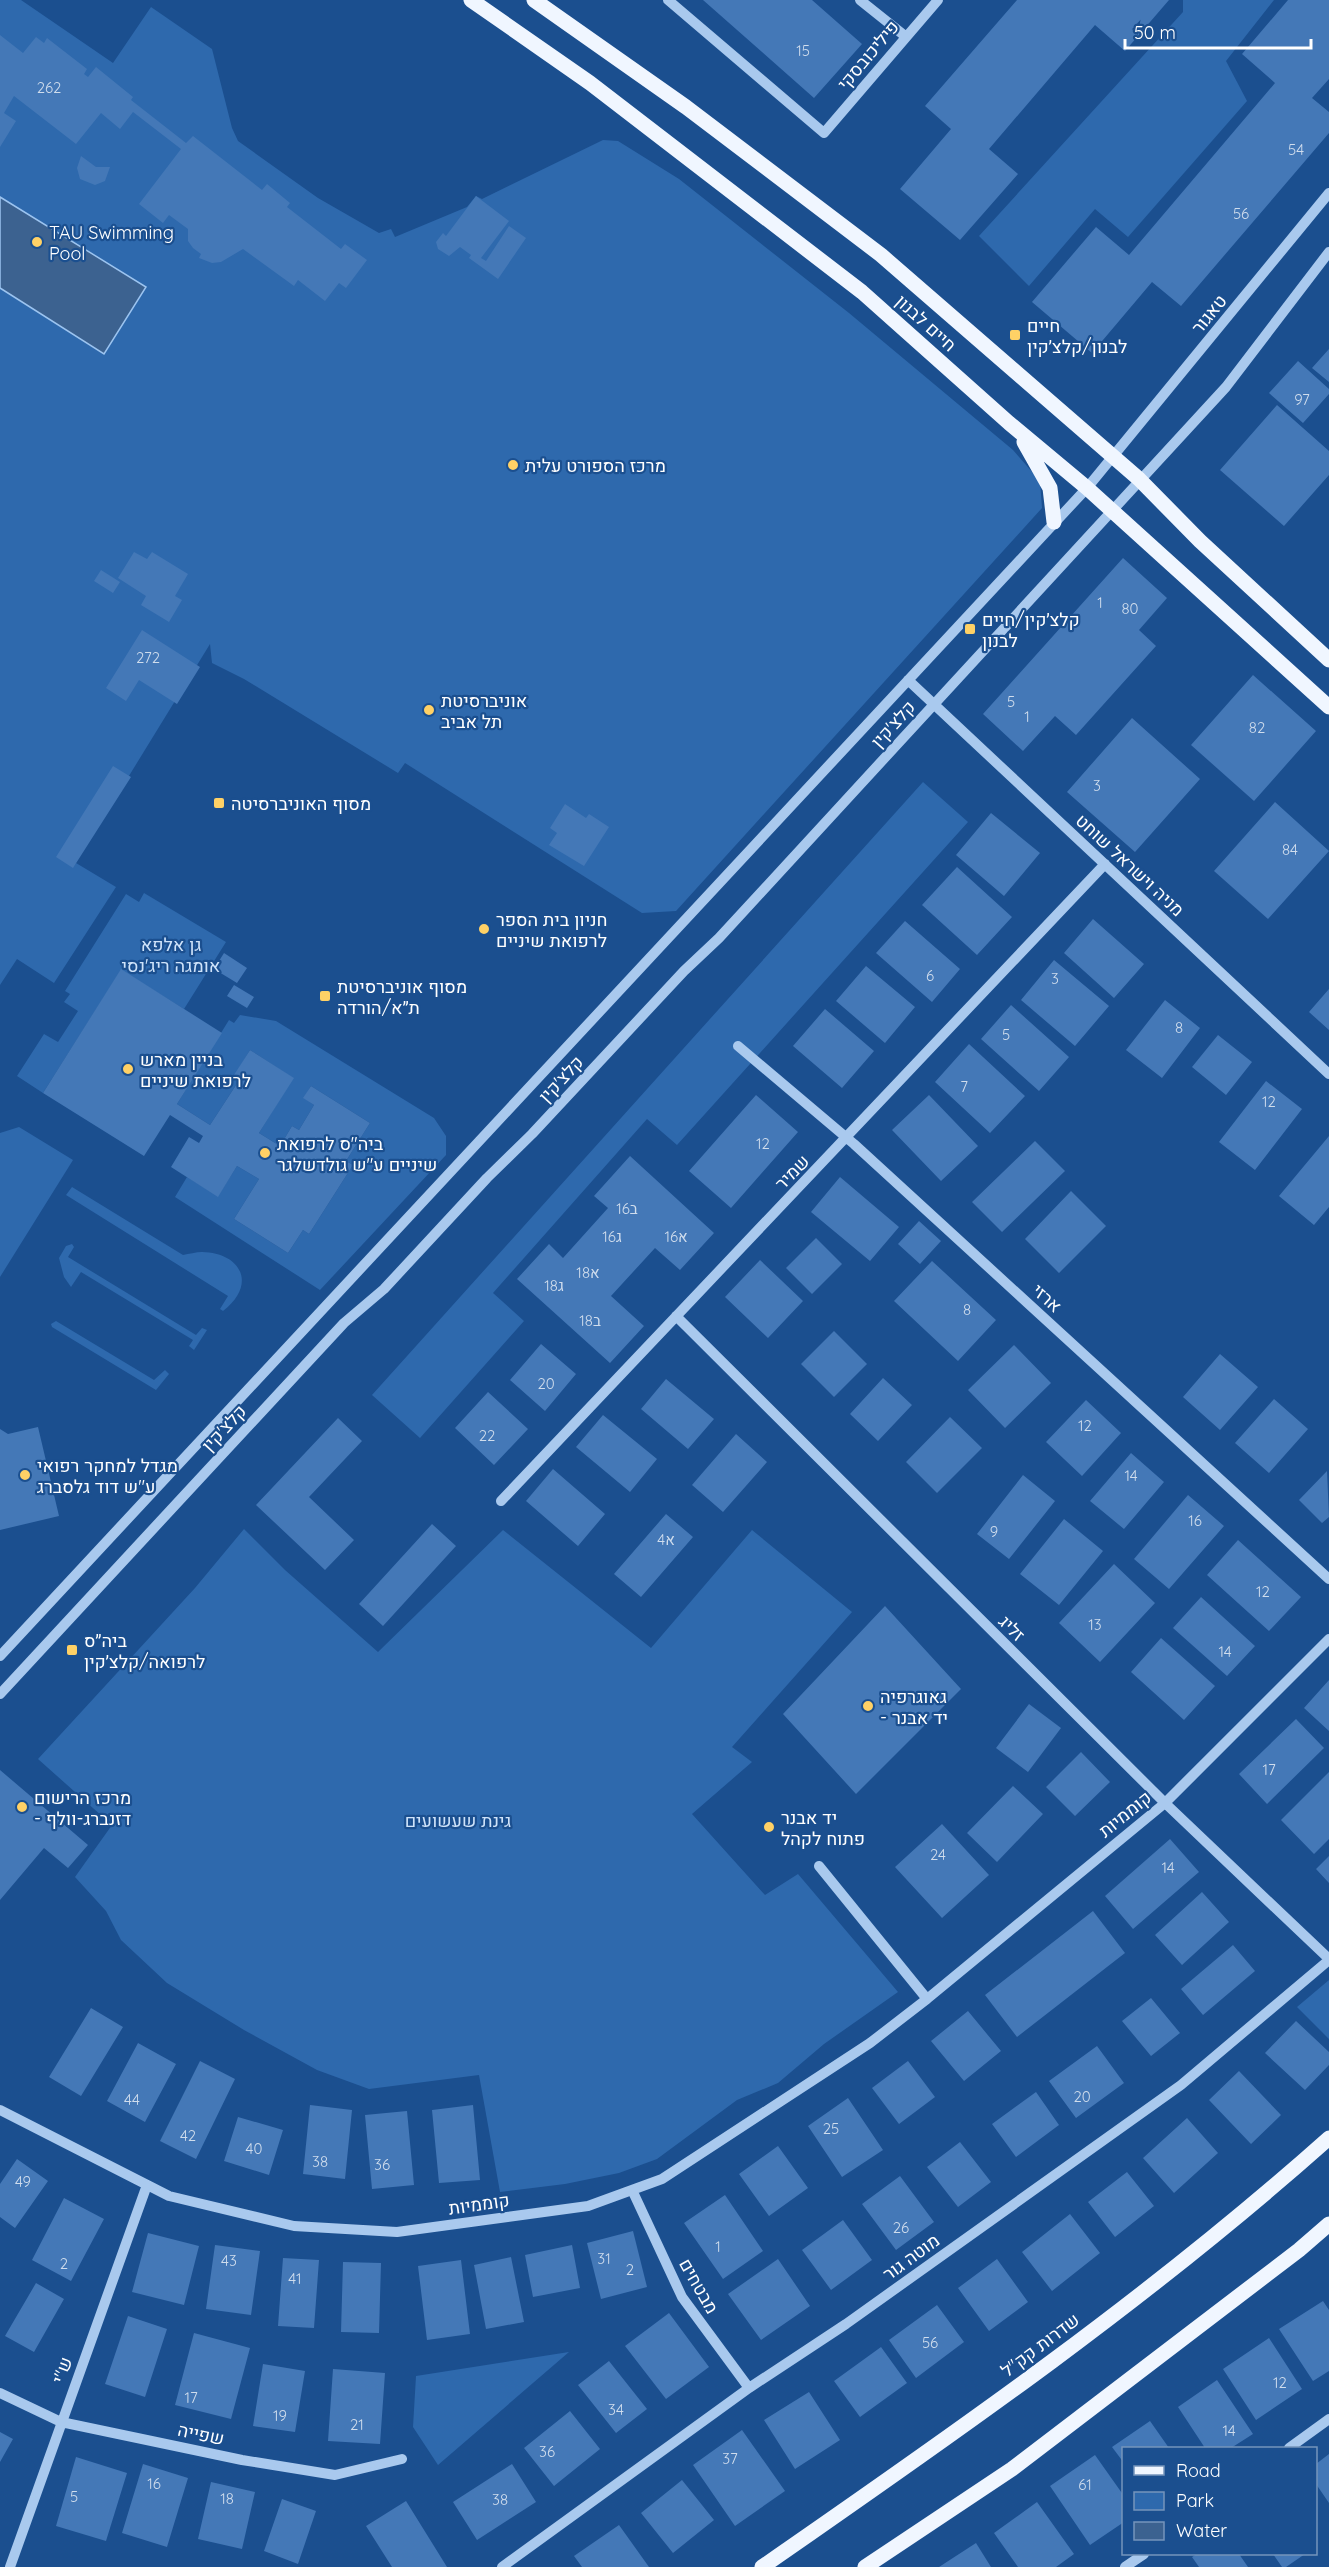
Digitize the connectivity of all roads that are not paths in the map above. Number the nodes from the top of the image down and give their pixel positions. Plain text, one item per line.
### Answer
1 (471, 0) edge
2 (534, 0) edge
3 (668, 0) edge
4 (860, 0) edge
5 (938, 0) edge
6 (905, 36) junction
7 (1329, 193) edge
8 (1329, 252) edge
9 (1009, 423) junction
10 (1114, 457) junction
11 (1139, 479) junction
12 (1087, 488) junction
13 (1110, 511) junction
14 (1054, 522) junction
15 (1329, 660) edge
16 (908, 680) junction
17 (934, 703) junction
18 (1329, 707) edge
19 (1104, 864) junction
20 (738, 1046) dead end
21 (1329, 1074) edge
22 (847, 1138) junction
23 (676, 1316) junction
24 (501, 1501) dead end
25 (1329, 1578) edge
26 (1329, 1639) edge
27 (0, 1656) edge
28 (0, 1694) edge
29 (1165, 1803) junction
30 (819, 1866) dead end
31 (1329, 1959) edge
32 (927, 1999) junction
33 (0, 2110) edge
34 (1329, 2138) edge
35 (147, 2185) junction
36 (633, 2192) junction
37 (1329, 2224) edge
38 (749, 2388) junction
39 (0, 2393) edge
40 (1329, 2419) edge
41 (61, 2422) junction
42 (1290, 2447) edge
43 (402, 2459) dead end
44 (1141, 2555) edge
45 (10, 2567) edge
46 (502, 2567) edge
47 (762, 2567) edge
48 (865, 2567) edge
49 (1125, 2567) edge

1 - 9 main road, חיים לבנון
2 - 10 main road, חיים לבנון
3 - 6 street, פיליכובסקי
4 - 6 street
5 - 6 street, פיליכובסקי
7 - 10 street, טאגור
8 - 11 street
9 - 12 main road, חיים לבנון
9 - 14 main road
10 - 11 main road, חיים לבנון
10 - 12 street, קלצ'קין
11 - 13 street, קלצ'קין
11 - 15 main road, חיים לבנון
12 - 13 main road, חיים לבנון
12 - 14 street, קלצ'קין
13 - 17 street, קלצ'קין
13 - 18 main road, חיים לבנון
14 - 16 street, קלצ'קין
16 - 17 street, מניה וישראל שוחט
16 - 27 street, קלצ'קין
17 - 19 street, מניה וישראל שוחט
17 - 28 street, קלצ'קין
19 - 21 street, מניה וישראל שוחט
19 - 22 street, שמיר
20 - 22 street, ארזי
22 - 23 street, שמיר
22 - 25 street, ארזי
23 - 24 street, שמיר
23 - 29 street, זליג
26 - 29 street, קוממיות
29 - 31 street, זליג
29 - 32 street, קוממיות
30 - 32 street
31 - 38 street, מוטה גור
32 - 36 street, קוממיות
33 - 35 street, קוממיות
34 - 47 main road, שדרות קק"ל
35 - 36 street, קוממיות
35 - 41 street, ש"י
36 - 38 street, מבטחים
37 - 48 main road
38 - 46 street, מוטה גור
39 - 41 street, שפייה
40 - 42 street
41 - 43 street, שפייה
41 - 45 street, ש"י
44 - 49 street

